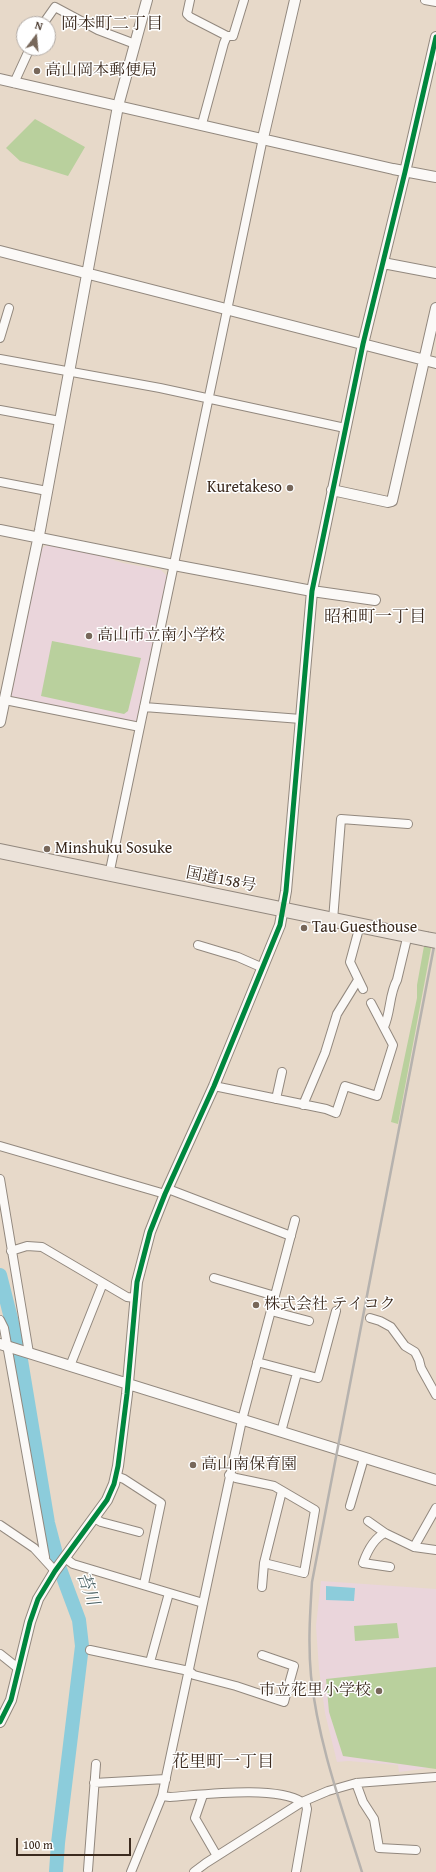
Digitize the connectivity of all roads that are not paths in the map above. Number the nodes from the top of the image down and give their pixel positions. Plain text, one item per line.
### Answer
1 (147, 0) edge
2 (190, 0) edge
3 (244, 0) edge
4 (295, 0) edge
5 (425, 0) edge
6 (436, 2) edge
7 (49, 16) edge
8 (228, 36) junction
9 (436, 37) edge
10 (135, 44) junction
11 (26, 56) edge
12 (0, 79) edge
13 (14, 82) junction
14 (118, 106) junction
15 (202, 124) junction
16 (263, 138) junction
17 (405, 172) junction
18 (436, 177) edge
19 (0, 251) edge
20 (382, 263) junction
21 (436, 273) edge
22 (86, 274) junction
23 (9, 308) dead end
24 (436, 308) edge
25 (228, 310) junction
26 (0, 338) edge
27 (363, 344) junction
28 (0, 359) edge
29 (423, 360) junction
30 (436, 363) edge
31 (69, 372) junction
32 (209, 398) junction
33 (0, 410) edge
34 (60, 421) junction
35 (345, 428) junction
36 (0, 482) edge
37 (332, 490) junction
38 (47, 492) junction
39 (0, 530) edge
40 (39, 537) junction
41 (174, 565) junction
42 (312, 591) junction
43 (375, 600) dead end
44 (5, 700) junction
45 (144, 707) junction
46 (301, 719) junction
47 (0, 722) edge
48 (140, 727) junction
49 (408, 824) dead end
50 (0, 851) edge
51 (109, 875) junction
52 (284, 909) junction
53 (334, 920) junction
54 (360, 925) junction
55 (408, 934) junction
56 (431, 940) edge
57 (198, 945) dead end
58 (263, 968) junction
59 (358, 980) junction
60 (363, 989) dead end
61 (371, 1003) dead end
62 (384, 1027) junction
63 (282, 1072) dead end
64 (214, 1086) junction
65 (276, 1099) junction
66 (303, 1105) junction
67 (0, 1146) edge
68 (0, 1179) edge
69 (166, 1191) junction
70 (295, 1220) dead end
71 (291, 1236) junction
72 (12, 1251) junction
73 (214, 1278) dead end
74 (103, 1283) junction
75 (275, 1296) junction
76 (135, 1298) junction
77 (271, 1311) junction
78 (336, 1311) dead end
79 (370, 1318) dead end
80 (0, 1320) edge
81 (309, 1321) dead end
82 (5, 1346) edge
83 (27, 1352) junction
84 (257, 1362) junction
85 (70, 1366) junction
86 (297, 1373) junction
87 (128, 1384) junction
88 (436, 1395) edge
89 (242, 1420) junction
90 (281, 1432) junction
91 (364, 1458) junction
92 (229, 1475) junction
93 (116, 1476) junction
94 (436, 1480) edge
95 (282, 1491) junction
96 (350, 1506) dead end
97 (436, 1508) edge
98 (94, 1518) junction
99 (368, 1521) dead end
100 (0, 1525) edge
101 (139, 1532) dead end
102 (385, 1533) junction
103 (414, 1547) junction
104 (436, 1550) edge
105 (44, 1557) junction
106 (65, 1559) junction
107 (264, 1563) junction
108 (390, 1567) dead end
109 (55, 1571) junction
110 (144, 1584) junction
111 (262, 1587) dead end
112 (169, 1593) junction
113 (203, 1603) junction
114 (90, 1650) dead end
115 (0, 1654) edge
116 (262, 1655) dead end
117 (150, 1662) junction
118 (19, 1668) junction
119 (189, 1670) junction
120 (0, 1722) edge
121 (96, 1764) dead end
122 (436, 1777) edge
123 (166, 1779) junction
124 (94, 1783) junction
125 (356, 1783) junction
126 (203, 1795) junction
127 (162, 1796) junction
128 (303, 1802) junction
129 (416, 1850) dead end
130 (217, 1856) junction
131 (88, 1870) dead end
132 (131, 1872) edge
133 (194, 1872) edge
134 (296, 1872) edge

1 - 10 street
2 - 8 street
3 - 8 street
4 - 16 street
5 - 6 street
7 - 10 street
8 - 15 street
9 - 17 street
10 - 14 street
11 - 13 street
12 - 13 street
13 - 14 street
14 - 15 street
14 - 22 street
15 - 16 street
16 - 17 street
16 - 25 street
17 - 18 street
17 - 20 street
19 - 22 street
20 - 21 street
20 - 27 street
22 - 25 street
22 - 31 street
23 - 26 street
24 - 29 street
25 - 27 street
25 - 32 street
27 - 29 street
27 - 35 street
28 - 31 street
29 - 30 street
29 - 37 street
31 - 32 street
31 - 34 street
32 - 35 street
32 - 41 street
33 - 34 street
34 - 38 street
35 - 37 street
36 - 38 street
37 - 42 street
38 - 40 street
39 - 40 street
40 - 41 street
40 - 44 street
41 - 42 street
41 - 45 street
42 - 43 street
42 - 46 street
44 - 47 street
44 - 48 street
45 - 46 street
45 - 48 street
46 - 52 street
48 - 51 street
49 - 53 street
50 - 51 highway, 国道158号
51 - 52 highway, 国道158号
52 - 53 highway, 国道158号
52 - 58 street
53 - 54 highway, 国道158号
54 - 55 highway, 国道158号
54 - 59 street
55 - 56 highway, 国道158号
55 - 62 street
57 - 58 street
58 - 64 street
59 - 60 street
59 - 66 street
61 - 62 street
62 - 66 street
63 - 65 street
64 - 65 street
64 - 69 street
65 - 66 street
67 - 69 street
68 - 72 street
69 - 71 street
69 - 76 street
70 - 71 street
71 - 75 street
72 - 74 street
72 - 83 street
73 - 75 street
74 - 76 street
74 - 85 street
75 - 77 street
76 - 87 street
77 - 81 street
77 - 84 street
78 - 86 street
79 - 88 street
80 - 82 street
82 - 83 street
82 - 105 street
83 - 85 street
84 - 86 street
84 - 89 street
85 - 87 street
86 - 90 street
87 - 89 street
87 - 93 street
89 - 90 street
89 - 92 street
90 - 91 street
91 - 94 street
91 - 96 street
92 - 95 street
92 - 113 street
93 - 98 street
93 - 110 street
95 - 107 street
95 - 107 street
97 - 103 street
98 - 101 street
98 - 106 street
99 - 102 street
100 - 105 street
102 - 103 street
102 - 108 street
103 - 104 street
105 - 109 street
106 - 109 street
106 - 110 street
107 - 111 street
109 - 118 street
110 - 112 street
112 - 113 street
112 - 117 street
113 - 119 street
114 - 117 street
115 - 118 street
116 - 119 street
117 - 119 street
118 - 120 street
119 - 123 street
121 - 124 street
122 - 125 street
123 - 124 street
123 - 127 street
124 - 131 street
125 - 128 street
125 - 129 street
126 - 127 street
126 - 128 street
126 - 130 street
127 - 132 street
128 - 130 street
128 - 134 street
130 - 133 street

